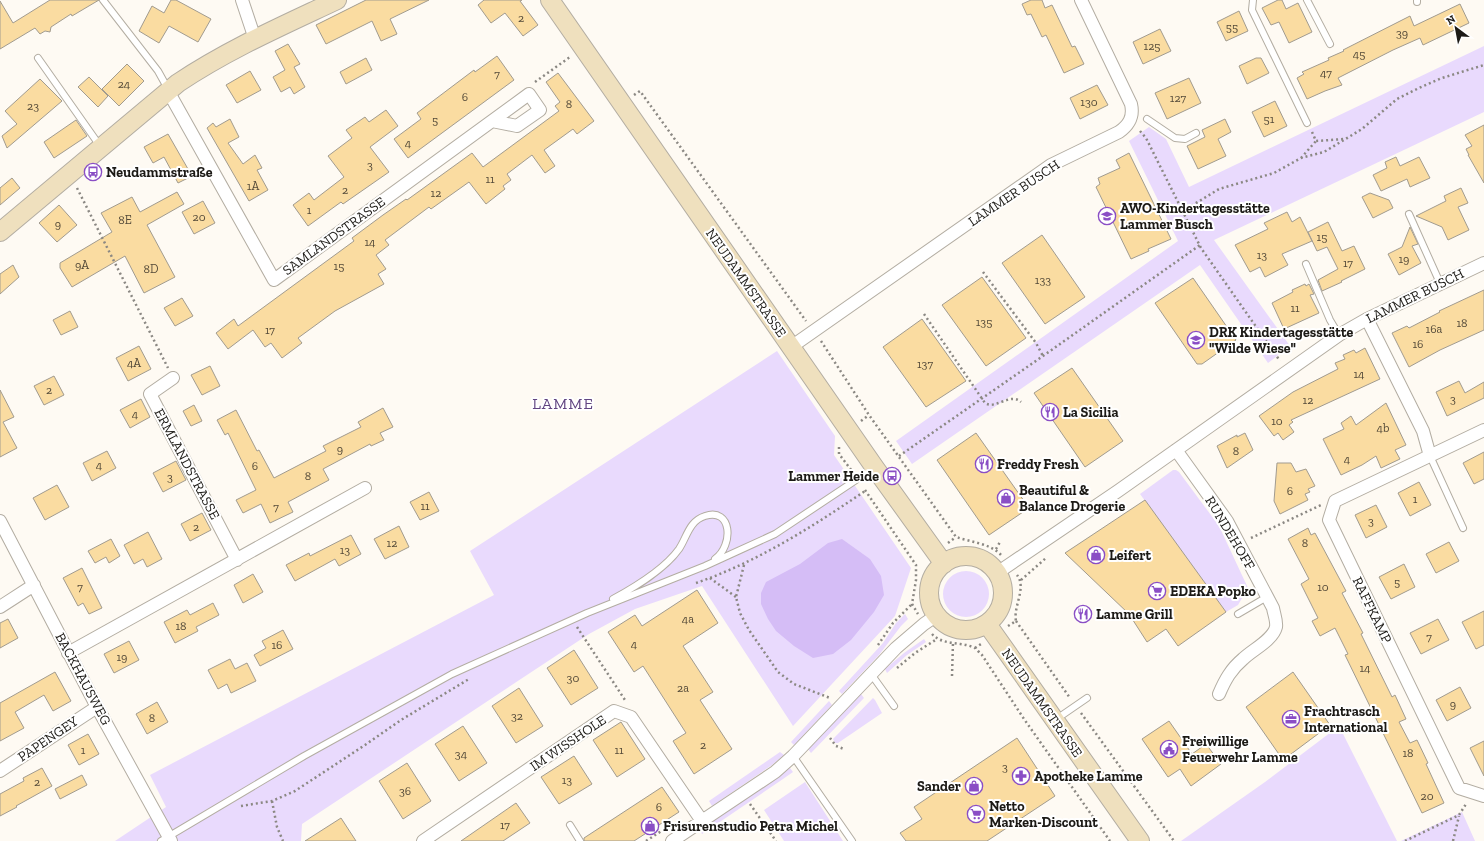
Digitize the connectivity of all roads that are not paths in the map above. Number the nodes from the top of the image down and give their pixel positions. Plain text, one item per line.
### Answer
1 (103, 0) edge
2 (242, 0) edge
3 (337, 0) edge
4 (550, 0) edge
5 (1081, 0) edge
6 (1253, 0) edge
7 (1307, 0) edge
8 (255, 38) junction
9 (1330, 44) dead end
10 (38, 58) dead end
11 (168, 91) junction
12 (1148, 119) dead end
13 (492, 121) junction
14 (1307, 123) road end
15 (1196, 133) dead end
16 (101, 147) junction
17 (1409, 214) dead end
18 (0, 232) edge
19 (1484, 263) edge
20 (1306, 264) dead end
21 (1440, 283) junction
22 (1368, 318) junction
23 (1339, 335) junction
24 (791, 347) junction
25 (173, 378) dead end
26 (1484, 430) edge
27 (1176, 450) junction
28 (1430, 456) junction
29 (875, 468) junction
30 (365, 488) dead end
31 (0, 521) edge
32 (1463, 528) dead end
33 (237, 560) junction
34 (944, 564) junction
35 (705, 566) junction
36 (1003, 569) junction
37 (34, 585) junction
38 (1267, 597) junction
39 (0, 607) edge
40 (587, 613) junction
41 (1238, 614) dead end
42 (930, 619) junction
43 (991, 630) junction
44 (68, 653) junction
45 (871, 674) junction
46 (1219, 694) dead end
47 (1087, 698) dead end
48 (894, 706) dead end
49 (97, 707) junction
50 (1054, 720) junction
51 (793, 756) junction
52 (0, 771) edge
53 (1484, 796) edge
54 (702, 821) junction
55 (570, 825) dead end
56 (167, 839) edge
57 (422, 841) edge
58 (580, 841) edge
59 (672, 841) edge
60 (852, 841) edge
61 (1140, 841) edge

1 - 11 lane
2 - 8 street
3 - 8 main road
4 - 24 main road, NEUDAMMSTRASSE
5 - 24 street, LAMMER BUSCH
6 - 14 lane
7 - 9 lane
8 - 11 main road
10 - 16 lane
11 - 13 street, SAMLANDSTRASSE
11 - 16 main road
12 - 15 lane
13 - 13 street, SAMLANDSTRASSE
16 - 18 main road
17 - 21 lane
19 - 21 street, LAMMER BUSCH
20 - 23 lane
21 - 22 street, LAMMER BUSCH
22 - 23 street, LAMMER BUSCH
22 - 28 street
23 - 27 street, LAMMER BUSCH
24 - 29 main road, NEUDAMMSTRASSE
25 - 33 street, ERMLANDSTRASSE
26 - 28 street
27 - 36 street, LAMMER BUSCH
27 - 38 street, RUNDEHOFF
28 - 32 lane
28 - 53 street, RAFFKAMP
29 - 34 main road, NEUDAMMSTRASSE
29 - 35 lane
30 - 33 street
31 - 37 street, BACKHAUSWEG
33 - 44 street
34 - 36 main road
34 - 42 main road
35 - 40 lane
35 - 40 lane
36 - 43 main road
37 - 39 street
37 - 44 street, BACKHAUSWEG
38 - 41 lane
38 - 46 street, RUNDEHOFF
40 - 56 lane
42 - 43 main road
42 - 45 street
43 - 50 main road, NEUDAMMSTRASSE
44 - 49 street, BACKHAUSWEG
45 - 48 lane
45 - 51 street
47 - 50 lane
49 - 52 street, PAPENGEY
49 - 56 street, BACKHAUSWEG
50 - 61 main road, NEUDAMMSTRASSE
51 - 54 street
51 - 60 lane
54 - 57 street, IM WISSHOLE
54 - 59 street
55 - 58 lane

